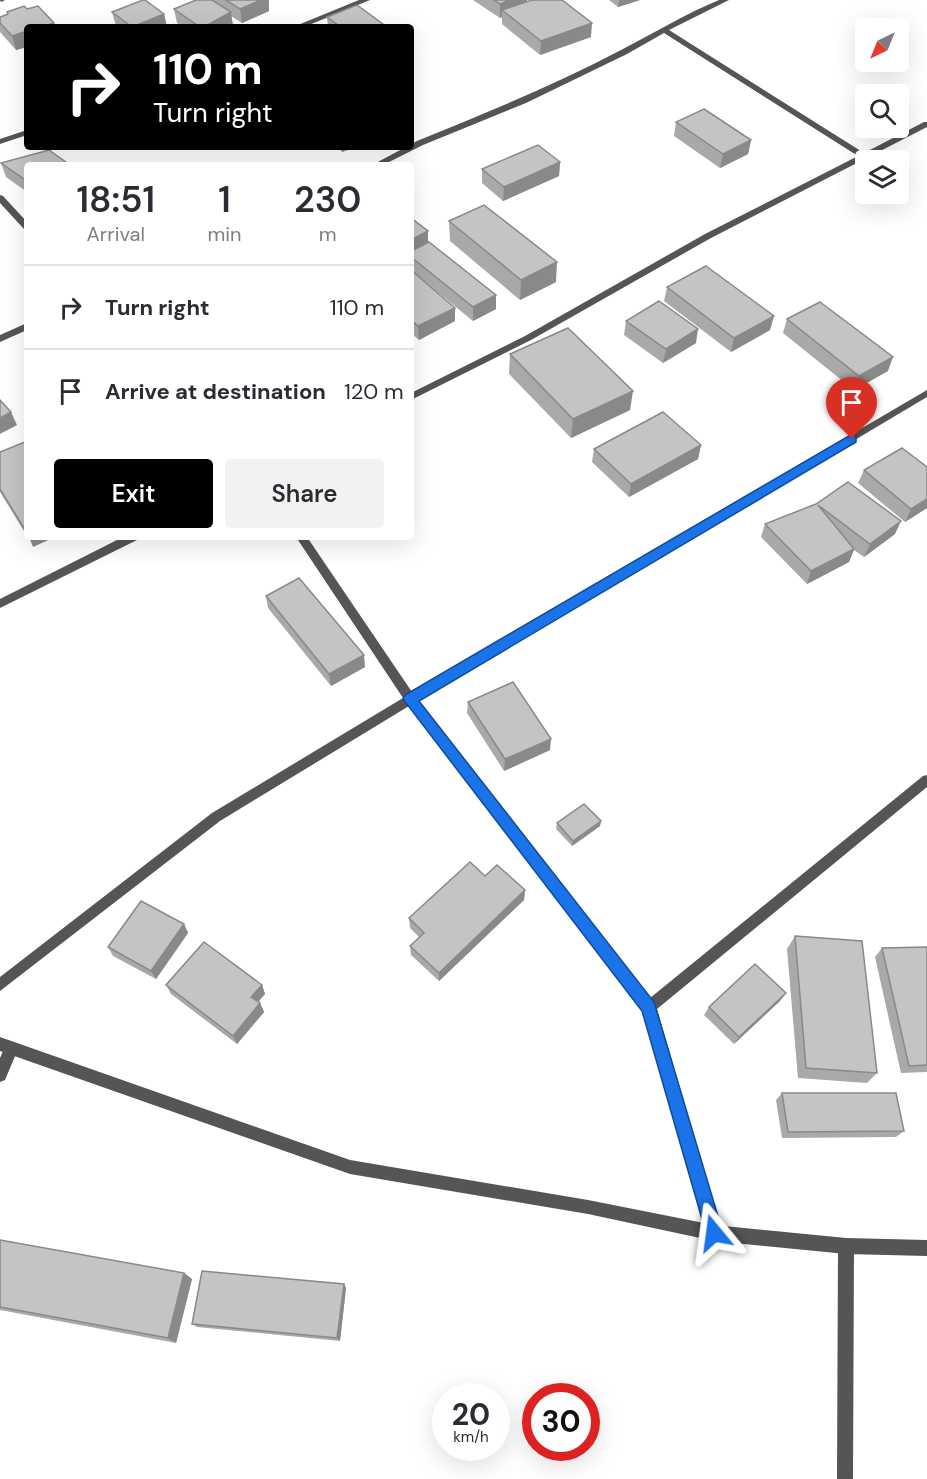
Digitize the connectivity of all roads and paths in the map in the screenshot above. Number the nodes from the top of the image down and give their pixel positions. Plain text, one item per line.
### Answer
1 (366, 0) edge
2 (725, 0) edge
3 (305, 24) edge
4 (664, 30) junction
5 (927, 124) edge
6 (24, 133) edge
7 (0, 142) edge
8 (414, 146) edge
9 (406, 150) edge
10 (880, 150) edge
11 (855, 152) edge
12 (382, 162) edge
13 (855, 163) edge
14 (0, 198) edge
15 (24, 224) edge
16 (24, 327) edge
17 (0, 339) edge
18 (927, 393) edge
19 (414, 395) edge
20 (127, 540) edge
21 (303, 540) edge
22 (0, 604) edge
23 (410, 699) junction
24 (927, 780) edge
25 (0, 985) edge
26 (649, 1007) junction
27 (6, 1046) edge
28 (0, 1075) edge
29 (714, 1233) junction
30 (846, 1246) junction
31 (927, 1248) edge
32 (845, 1479) edge

1 - 3 street
2 - 4 street
4 - 8 street
4 - 11 street
5 - 10 street
6 - 7 street
9 - 12 street
13 - 19 street
14 - 15 street
16 - 17 street
18 - 23 street
20 - 22 street
21 - 23 street
23 - 25 street
23 - 26 street
24 - 26 street
26 - 29 street
27 - 28 street
27 - 29 street
29 - 30 street
30 - 31 street
30 - 32 street

